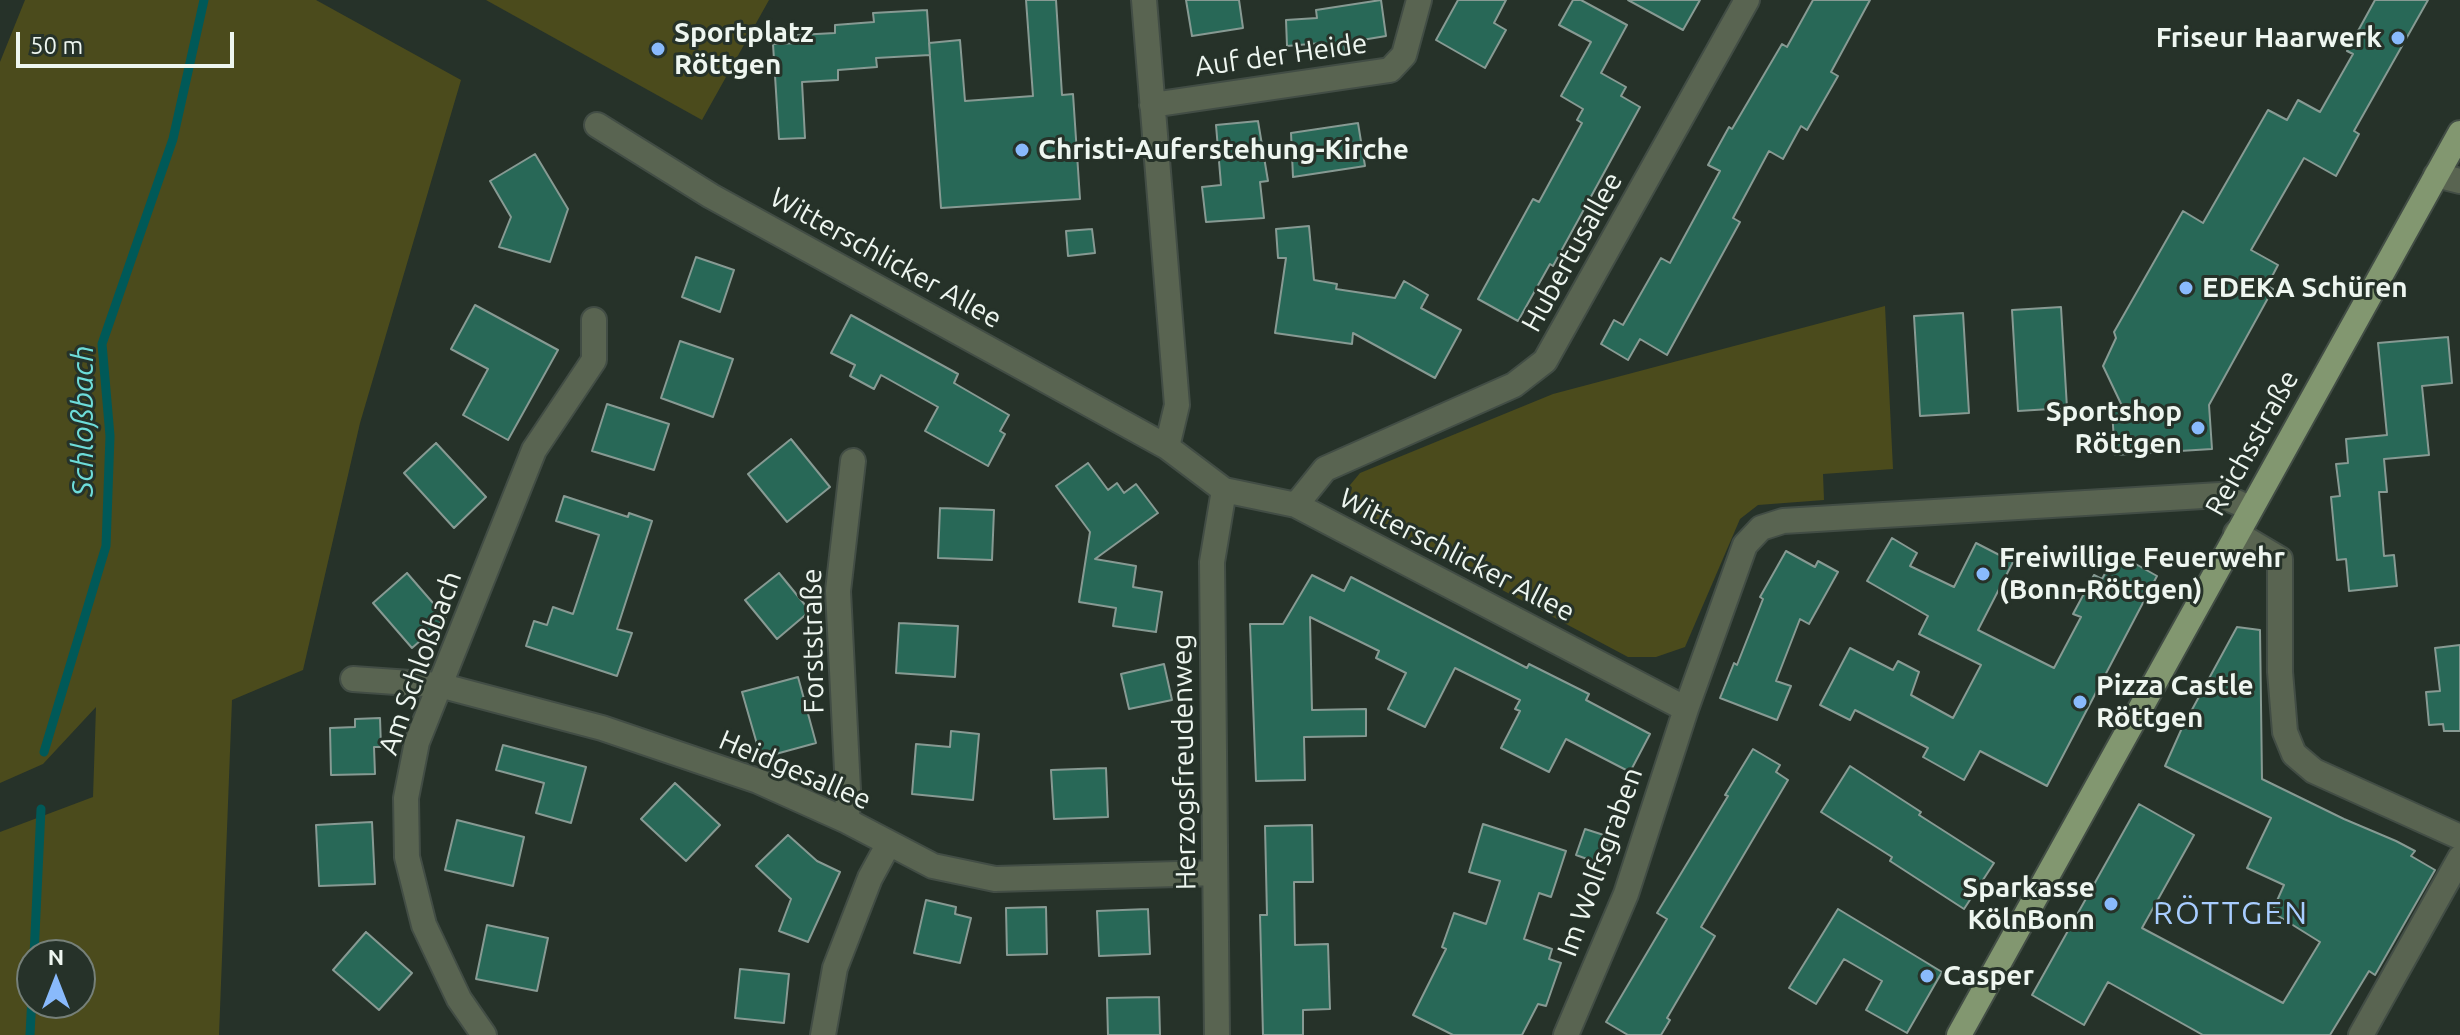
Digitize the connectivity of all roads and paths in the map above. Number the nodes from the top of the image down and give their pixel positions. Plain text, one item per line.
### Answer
1 (1144, 0) edge
2 (1419, 0) edge
3 (1747, 0) edge
4 (1152, 105) junction
5 (597, 125) dead end
6 (2460, 133) edge
7 (2436, 175) junction
8 (2460, 181) edge
9 (594, 320) dead end
10 (1167, 447) junction
11 (853, 461) dead end
12 (1224, 490) junction
13 (1296, 505) junction
14 (2250, 508) junction
15 (2236, 533) junction
16 (353, 679) dead end
17 (439, 685) junction
18 (1686, 709) junction
19 (847, 821) junction
20 (2460, 837) edge
21 (888, 845) junction
22 (2460, 858) edge
23 (1215, 873) junction
24 (484, 1035) edge
25 (823, 1035) edge
26 (1217, 1035) edge
27 (1566, 1035) edge
28 (1959, 1035) edge
29 (2361, 1035) edge

1 - 4 street
2 - 4 street, Auf der Heide
3 - 13 street, Hubertusallee
4 - 10 street
5 - 10 street, Witterschlicker Allee
6 - 7 main road, Reichsstraße
7 - 8 street
7 - 14 main road, Reichsstraße
9 - 17 street, Am Schloßbach
10 - 12 street, Witterschlicker Allee
11 - 19 street, Forststraße
12 - 13 street, Witterschlicker Allee
12 - 23 street, Herzogsfreudenweg
13 - 18 street, Witterschlicker Allee
14 - 15 main road, Reichsstraße
14 - 18 street
15 - 20 street
15 - 28 main road, Reichsstraße
16 - 17 street, Heidgesallee
17 - 19 street, Heidgesallee
17 - 24 street, Am Schloßbach
18 - 27 street, Im Wolfsgraben
19 - 21 street, Heidgesallee
21 - 23 street, Heidgesallee
21 - 25 street
22 - 29 street
23 - 26 street, Herzogsfreudenweg

